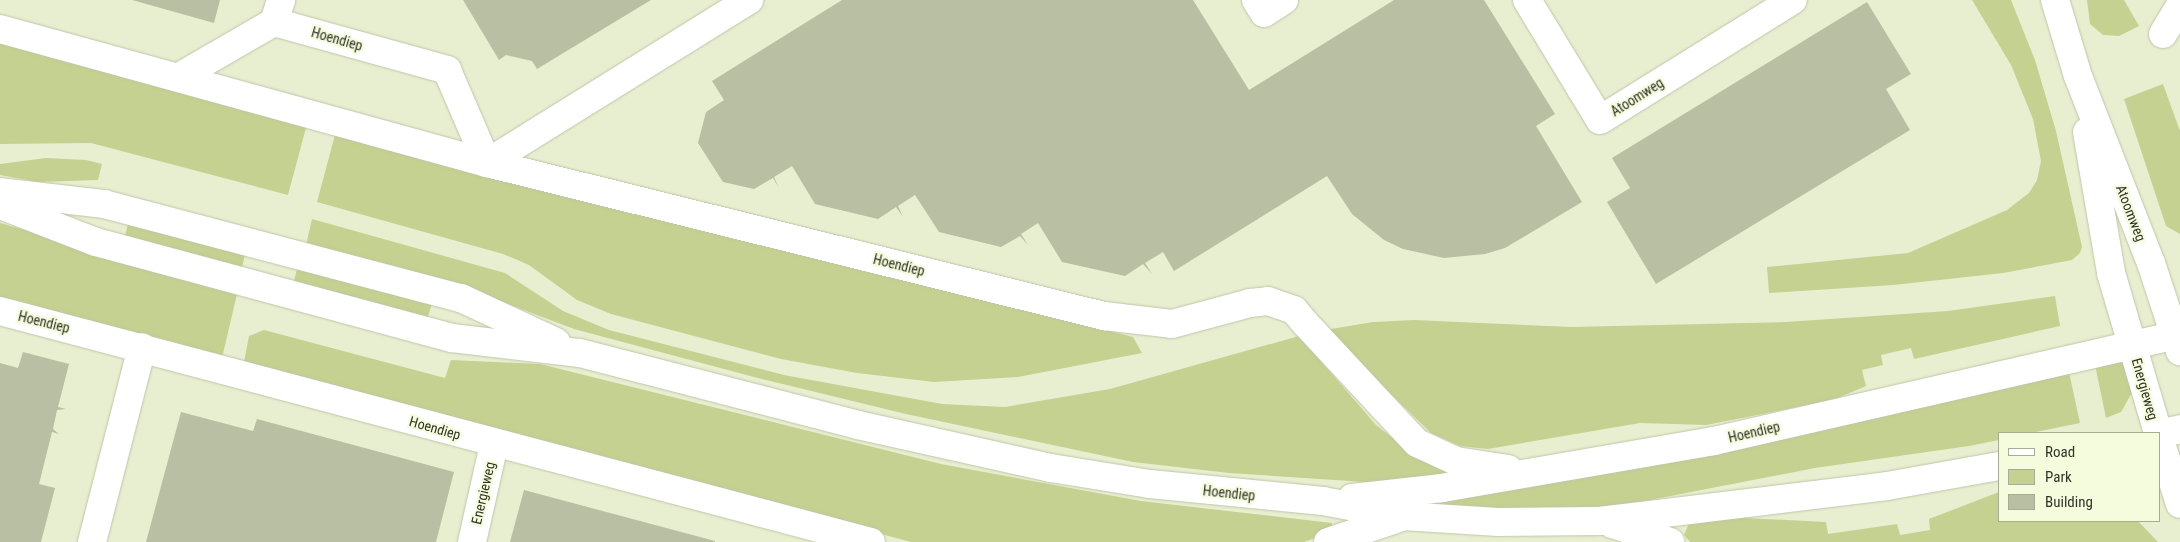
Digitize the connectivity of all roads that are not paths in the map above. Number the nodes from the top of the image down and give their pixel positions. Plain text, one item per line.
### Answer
1 (750, 0) edge
2 (1256, 0) edge
3 (1284, 0) edge
4 (1527, 0) edge
5 (1793, 0) edge
6 (2055, 0) edge
7 (2180, 6) edge
8 (278, 11) edge
9 (0, 29) edge
10 (2163, 34) dead end
11 (2078, 76) junction
12 (180, 77) junction
13 (486, 163) junction
14 (0, 192) edge
15 (0, 205) edge
16 (0, 311) edge
17 (2178, 340) edge
18 (142, 346) junction
19 (2132, 346) junction
20 (580, 354) junction
21 (2180, 429) edge
22 (2157, 432) edge
23 (2160, 434) edge
24 (2160, 441) edge
25 (494, 444) junction
26 (1998, 466) edge
27 (1549, 471) junction
28 (1323, 501) junction
29 (2180, 504) edge
30 (1403, 516) junction
31 (1599, 521) junction
32 (92, 542) edge
33 (472, 542) edge
34 (872, 542) edge
35 (1328, 542) edge
36 (1670, 542) edge

1 - 13 main road
2 - 3 main road
4 - 5 main road, Atoomweg
6 - 11 main road, Atoomweg
7 - 10 main road
8 - 12 main road, Hoendiep
8 - 13 main road, Hoendiep
9 - 12 main road, Hoendiep
11 - 17 main road, Atoomweg
11 - 19 main road, Atoomweg
12 - 13 main road, Hoendiep
13 - 27 main road, Hoendiep
14 - 20 main road, Hoendiep
15 - 20 main road, Hoendiep
16 - 18 main road, Hoendiep
17 - 19 main road, Hoendiep
18 - 25 main road, Hoendiep
18 - 32 main road
19 - 22 main road, Energieweg
19 - 27 main road, Hoendiep
20 - 28 main road, Hoendiep
21 - 23 main road
24 - 29 main road, Energieweg
25 - 33 main road, Energieweg
25 - 34 main road, Hoendiep
26 - 31 main road, Hoendiep
27 - 28 main road, Hoendiep
28 - 30 main road, Hoendiep
30 - 31 main road, Hoendiep
30 - 35 main road
31 - 36 main road

